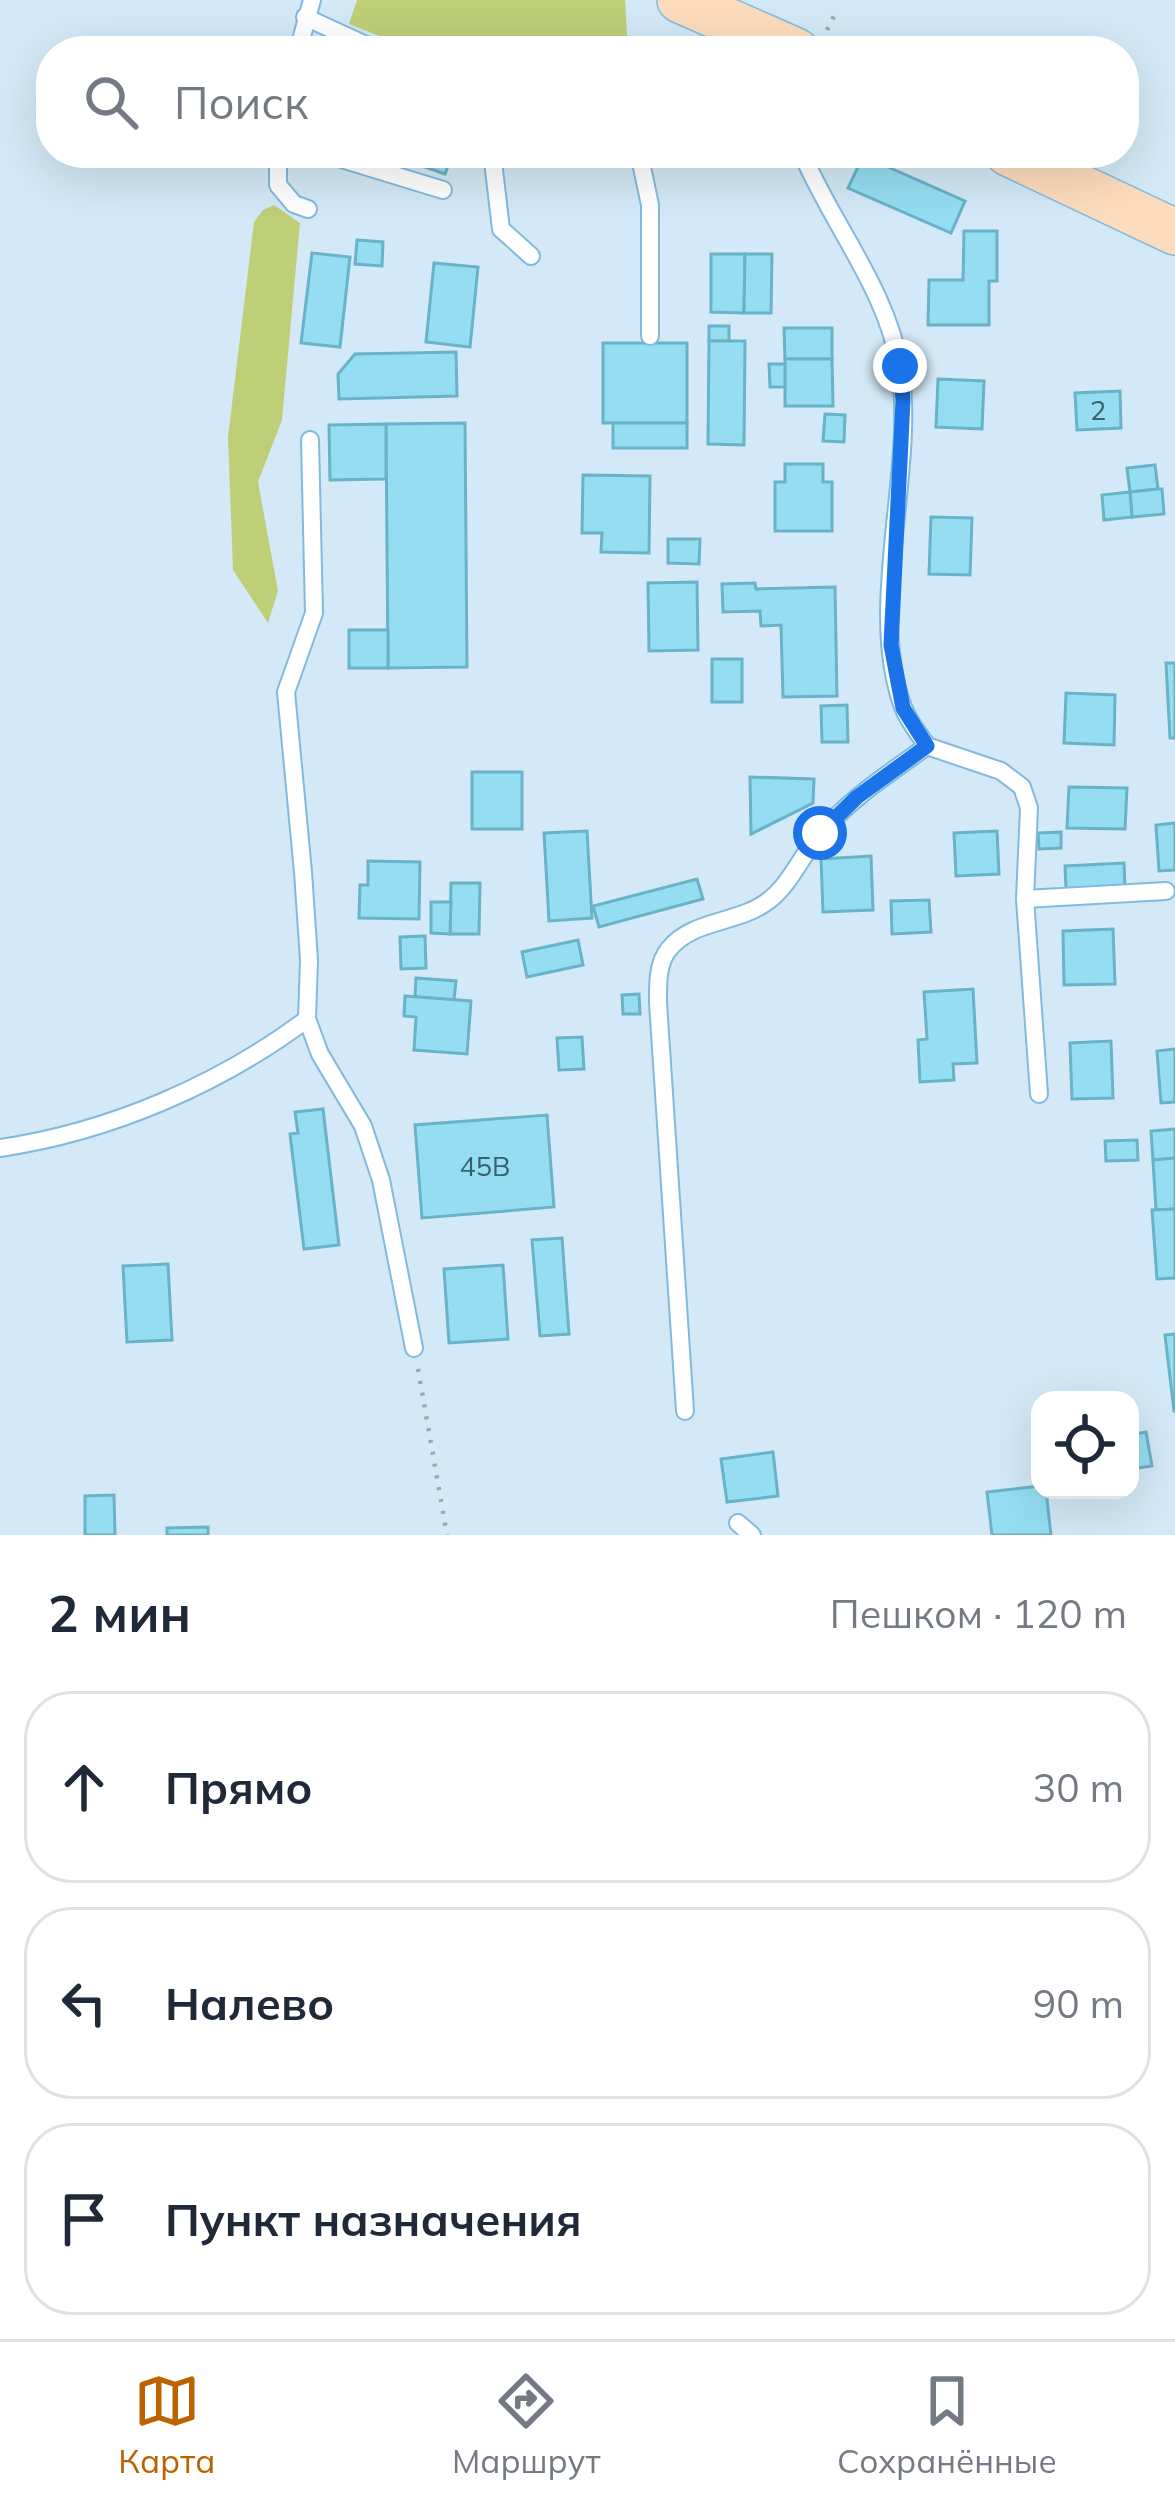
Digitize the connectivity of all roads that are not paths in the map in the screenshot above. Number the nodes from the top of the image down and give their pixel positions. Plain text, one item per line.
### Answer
1 (680, 0) edge
2 (309, 9) edge
3 (345, 36) edge
4 (761, 36) edge
5 (278, 168) edge
6 (371, 168) edge
7 (494, 168) edge
8 (642, 168) edge
9 (810, 168) edge
10 (1040, 168) edge
11 (443, 190) dead end
12 (308, 209) dead end
13 (1175, 232) edge
14 (530, 256) dead end
15 (650, 336) dead end
16 (310, 440) dead end
17 (927, 746) junction
18 (1166, 891) dead end
19 (1025, 899) junction
20 (307, 1018) junction
21 (1039, 1094) dead end
22 (0, 1148) edge
23 (414, 1348) road end
24 (685, 1411) dead end

1 - 4 main road
2 - 3 lane
5 - 12 lane
6 - 11 lane
7 - 14 lane
8 - 15 lane
9 - 17 lane
10 - 13 main road
16 - 20 lane
17 - 19 lane
17 - 24 lane
18 - 19 lane
19 - 21 lane
20 - 22 lane
20 - 23 lane

